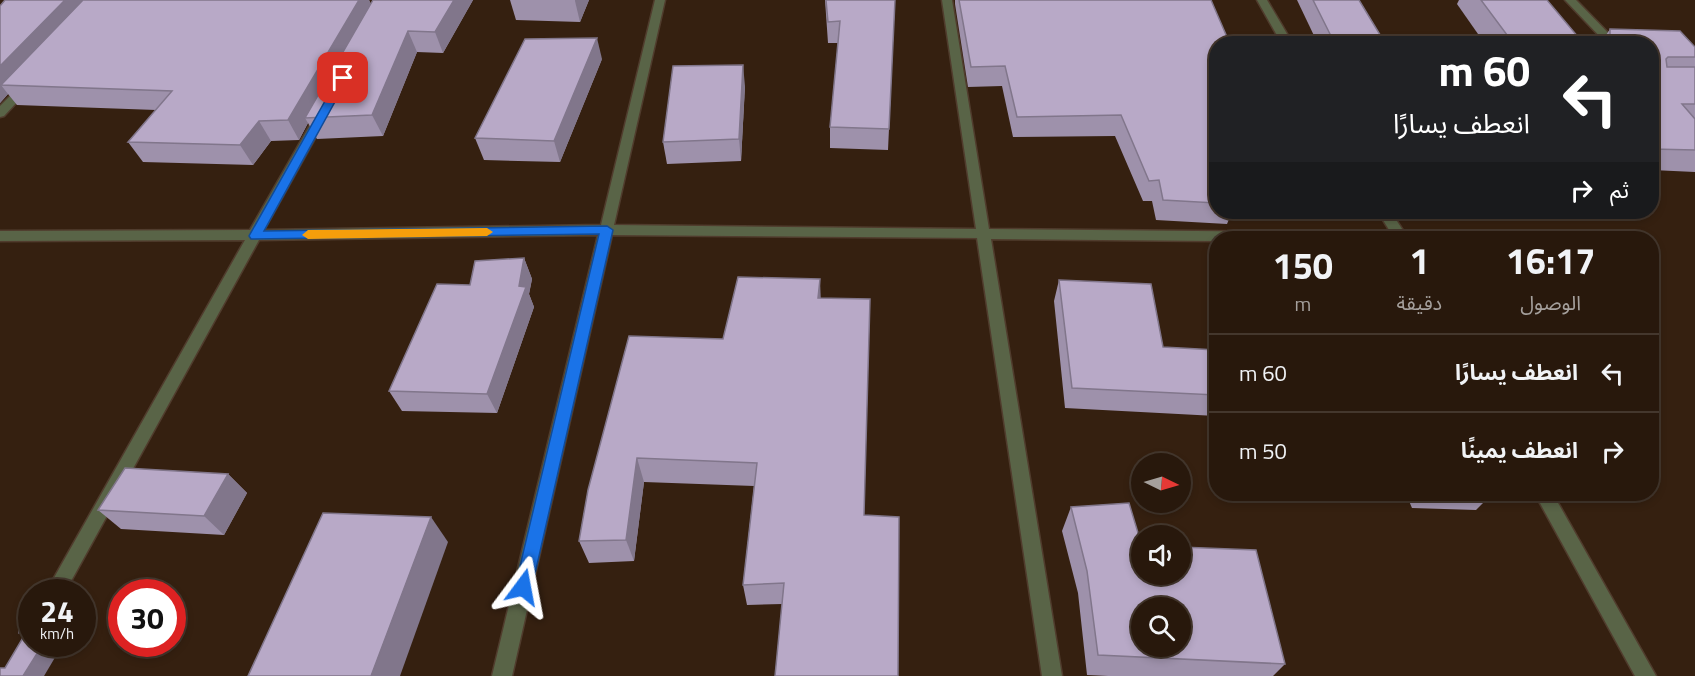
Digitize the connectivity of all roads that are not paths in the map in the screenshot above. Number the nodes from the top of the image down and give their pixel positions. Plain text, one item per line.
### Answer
1 (660, 0) edge
2 (947, 0) edge
3 (1262, 0) edge
4 (1570, 0) edge
5 (1283, 36) edge
6 (1606, 36) edge
7 (33, 78) edge
8 (329, 102) edge
9 (0, 113) edge
10 (607, 230) junction
11 (983, 233) junction
12 (0, 236) edge
13 (255, 236) junction
14 (1209, 236) edge
15 (1548, 501) edge
16 (62, 579) edge
17 (502, 676) edge
18 (1052, 676) edge
19 (1646, 676) edge

1 - 10 street
2 - 11 street
3 - 5 street
4 - 6 street
7 - 9 street
8 - 13 street
10 - 11 street
10 - 13 street
10 - 17 street
11 - 14 street
11 - 18 street
12 - 13 street
13 - 16 street
15 - 19 street

